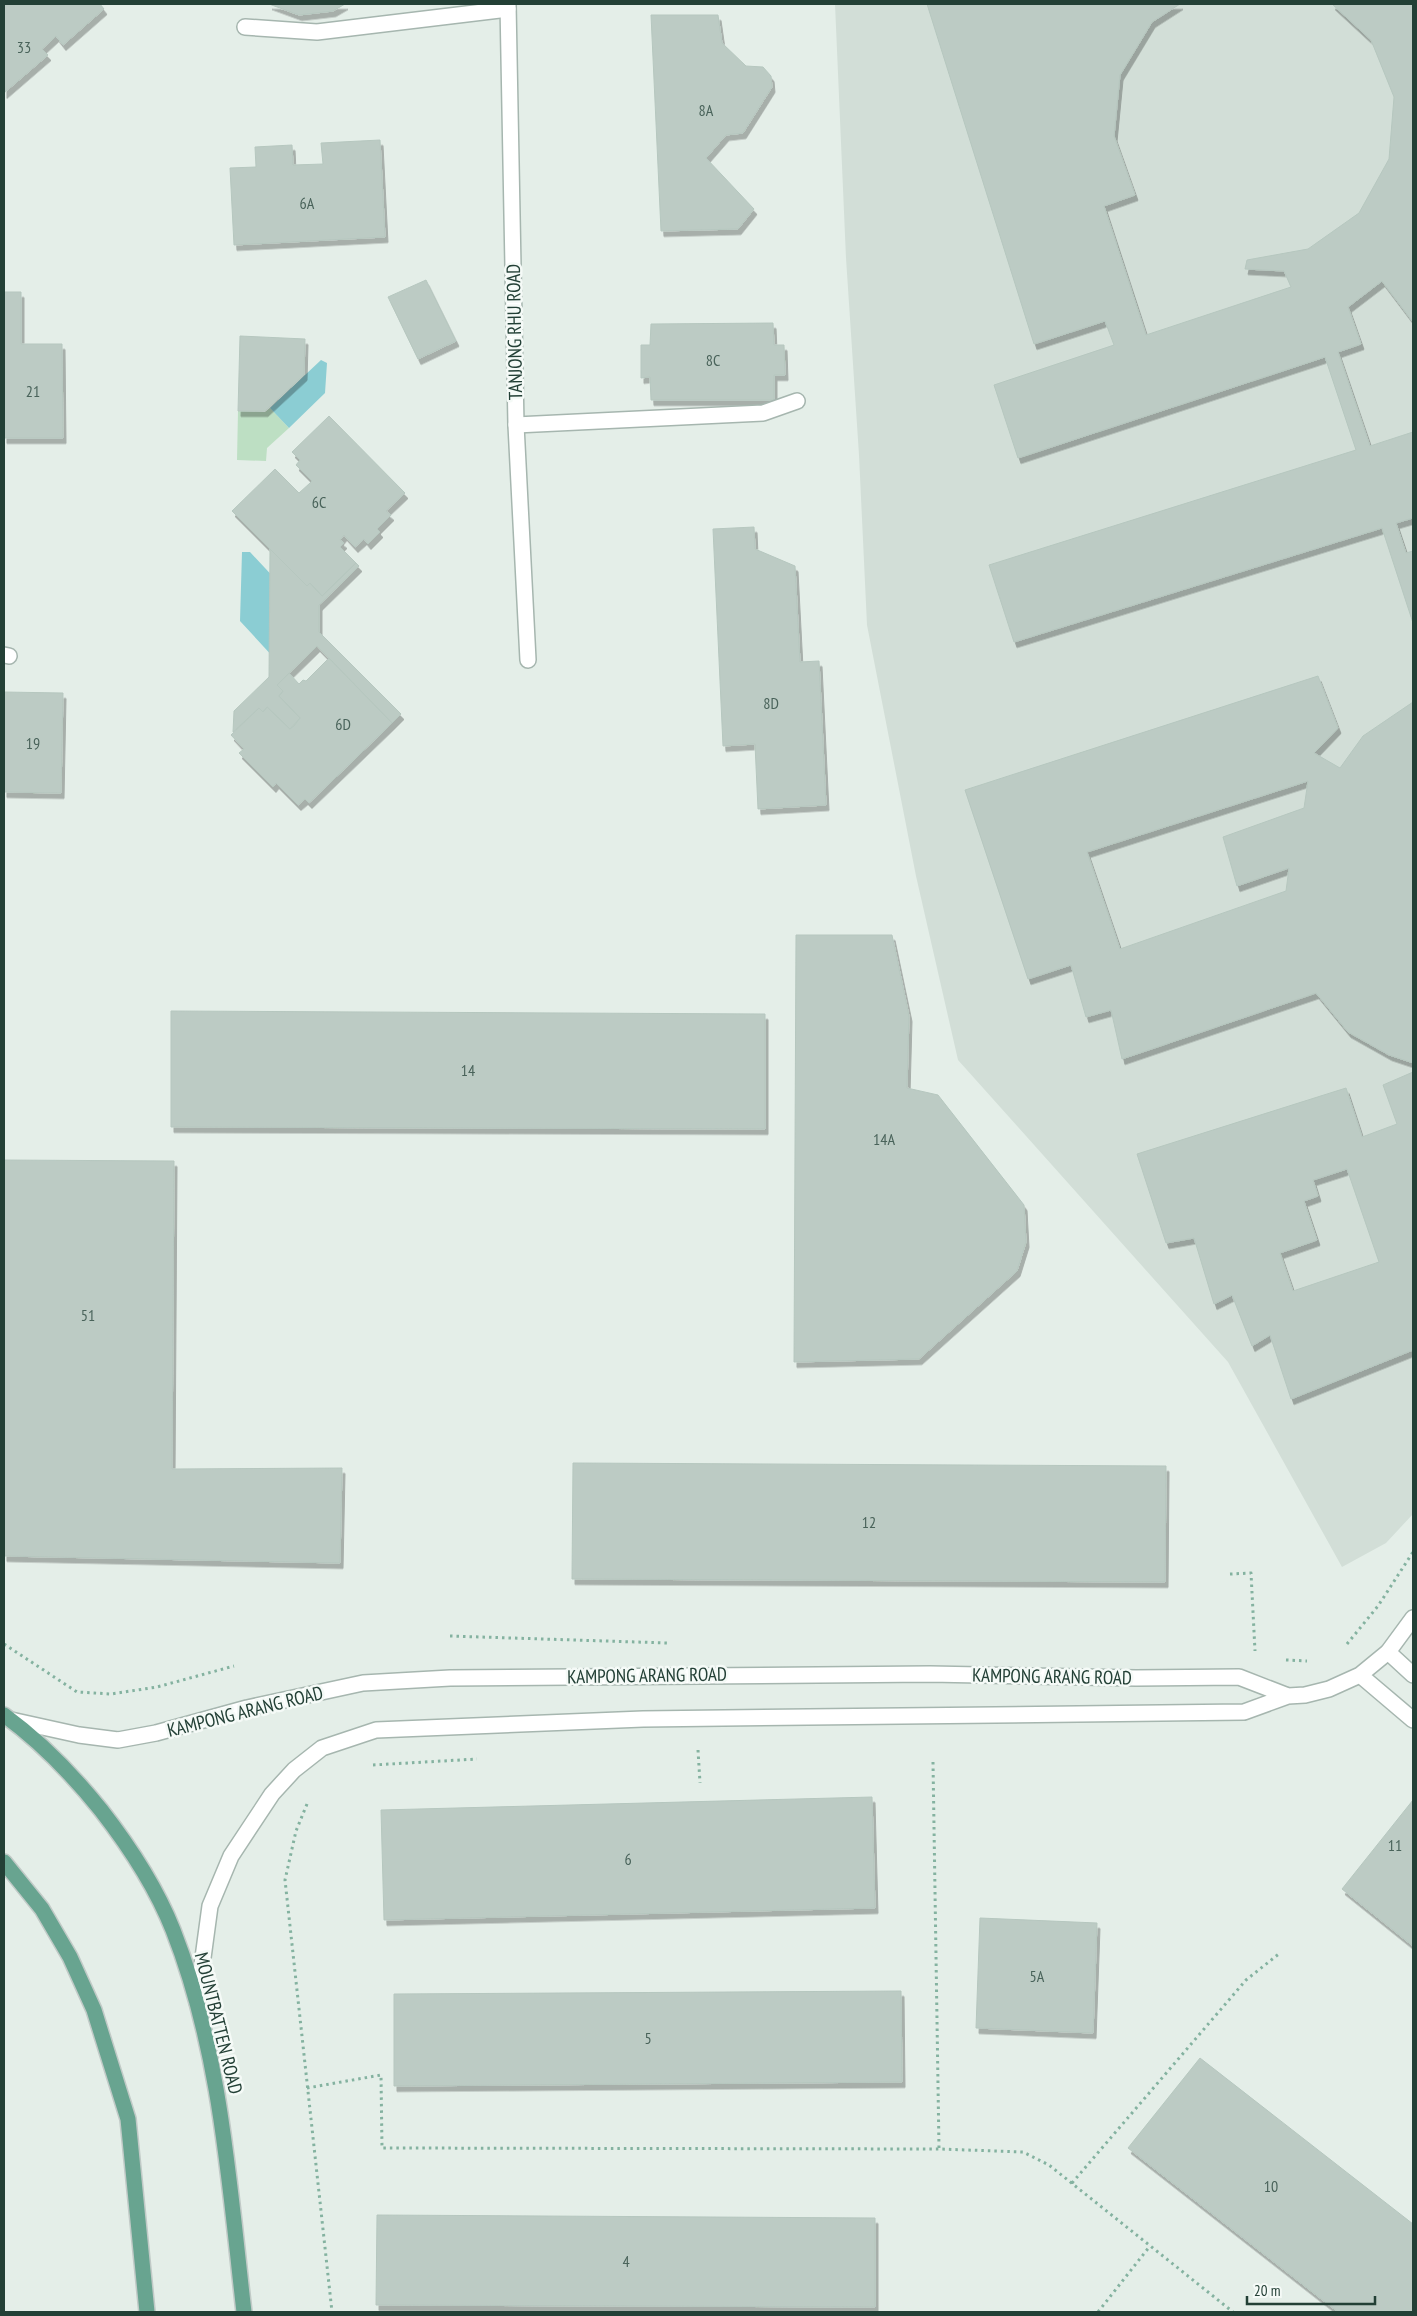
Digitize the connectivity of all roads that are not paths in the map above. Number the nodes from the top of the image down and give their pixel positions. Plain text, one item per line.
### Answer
1 (508, 7) edge
2 (245, 28) dead end
3 (797, 401) dead end
4 (516, 425) junction
5 (528, 660) dead end
6 (1413, 1618) edge
7 (1388, 1652) junction
8 (1413, 1675) edge
9 (1360, 1676) junction
10 (1288, 1696) junction
11 (7, 1717) edge
12 (1413, 1720) edge
13 (4, 1862) edge
14 (197, 2002) junction
15 (148, 2312) edge
16 (244, 2312) edge

1 - 2 street
1 - 4 street, TANJONG RHU ROAD
3 - 4 street
4 - 5 street, TANJONG RHU ROAD
6 - 7 street, KAMPONG ARANG ROAD
7 - 8 street
7 - 9 street, KAMPONG ARANG ROAD
9 - 10 street, KAMPONG ARANG ROAD
9 - 12 street
10 - 11 street, KAMPONG ARANG ROAD
10 - 14 street, KAMPONG ARANG ROAD
11 - 14 main road, MOUNTBATTEN ROAD
13 - 15 main road
14 - 16 main road, MOUNTBATTEN ROAD

